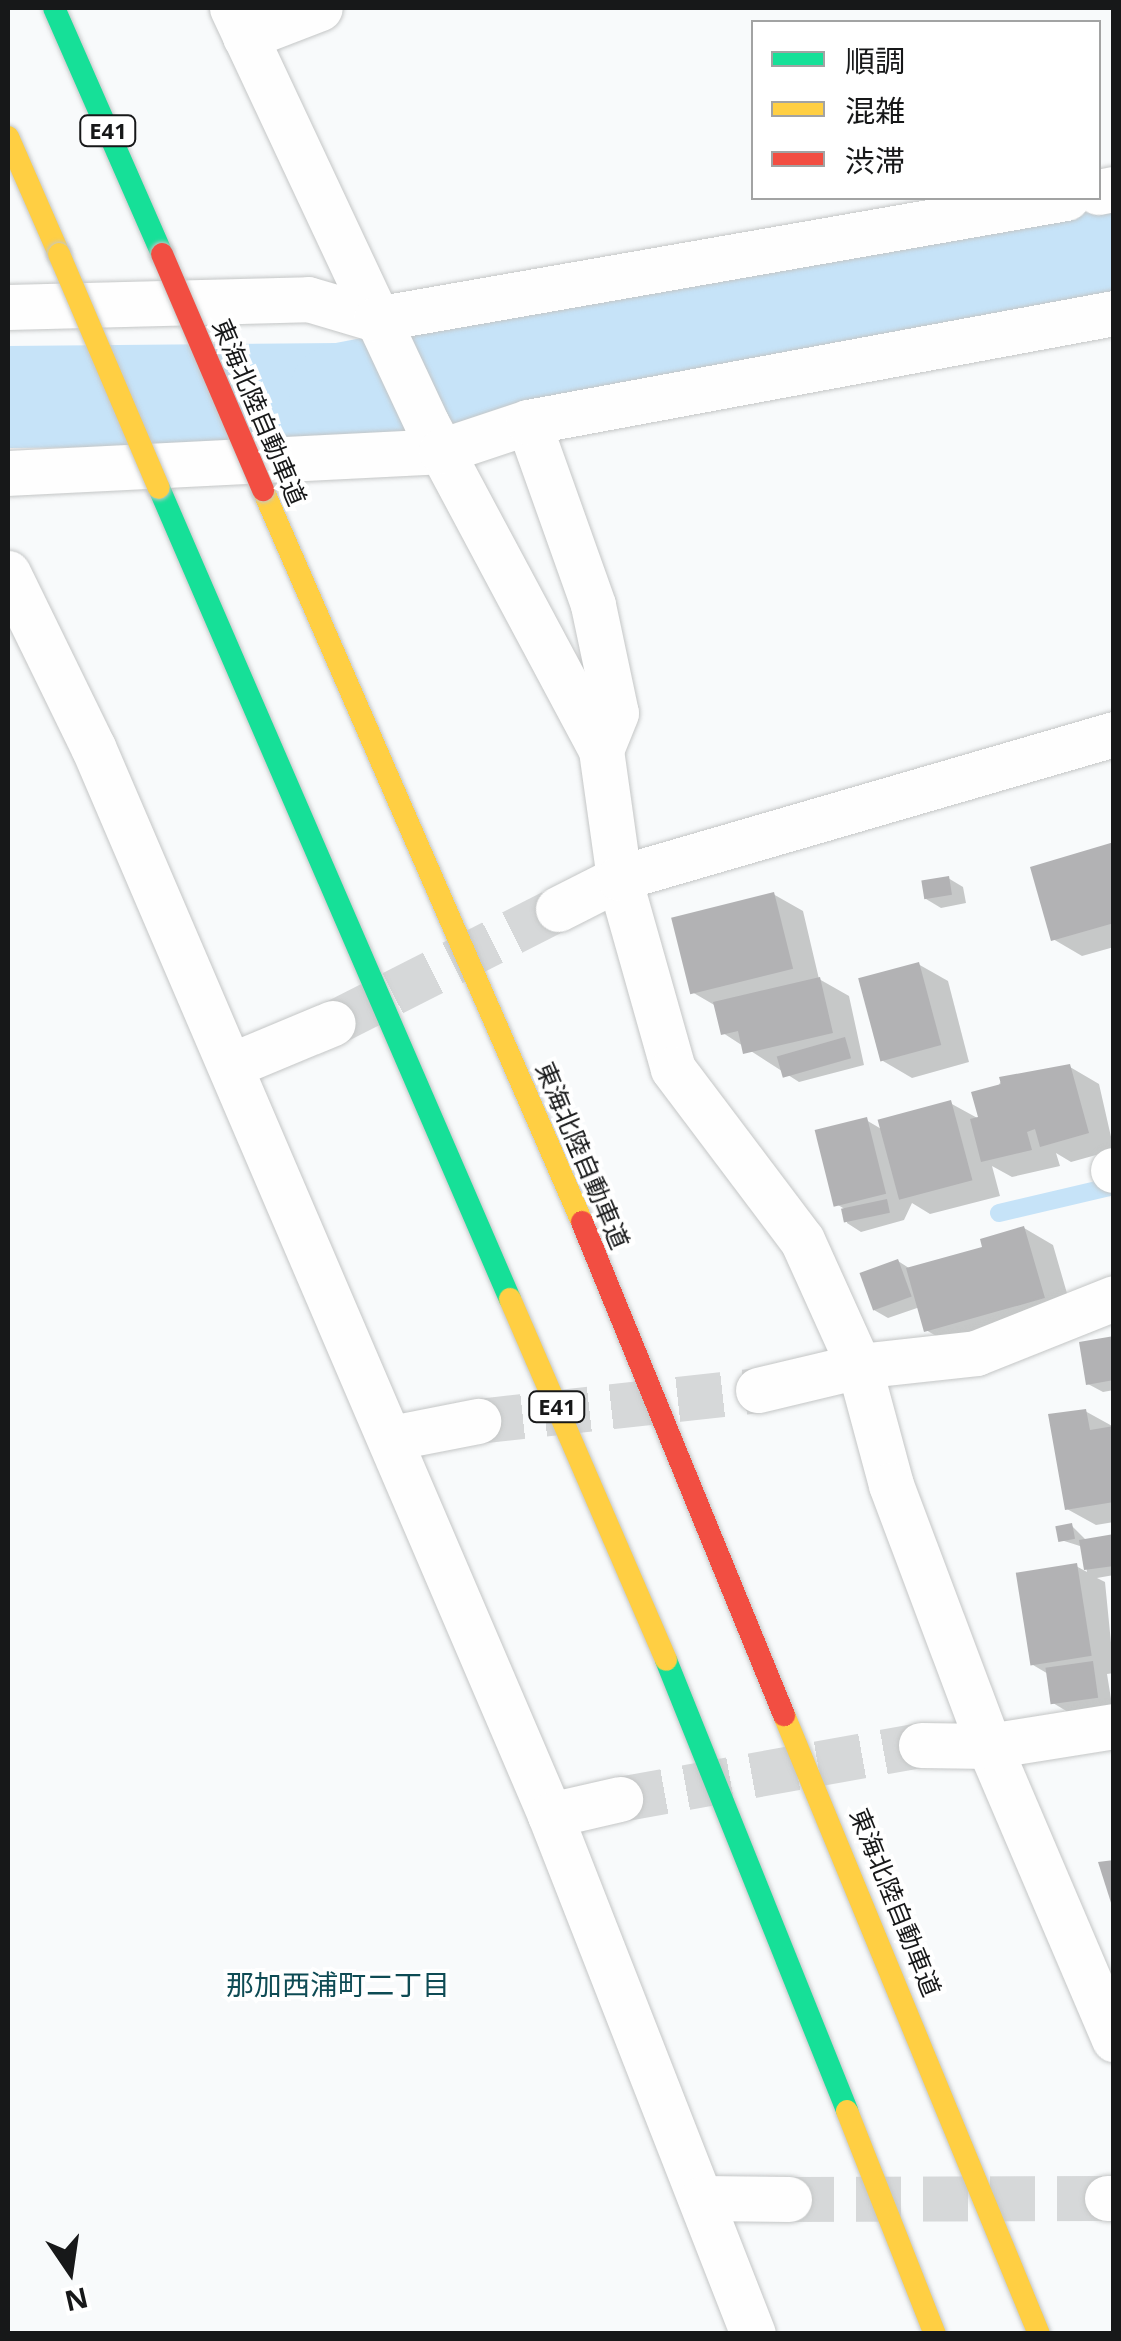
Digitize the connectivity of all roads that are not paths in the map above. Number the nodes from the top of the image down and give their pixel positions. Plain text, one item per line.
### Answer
1 (54, 8) edge
2 (320, 8) edge
3 (239, 22) edge
4 (8, 137) edge
5 (1056, 200) edge
6 (8, 307) edge
7 (1114, 313) edge
8 (381, 330) junction
9 (528, 422) junction
10 (434, 438) junction
11 (8, 474) edge
12 (8, 572) edge
13 (1114, 734) edge
14 (601, 750) junction
15 (620, 878) junction
16 (558, 909) tunnel mouth
17 (333, 1023) tunnel mouth
18 (232, 1065) junction
19 (1114, 1298) edge
20 (859, 1366) junction
21 (758, 1390) tunnel mouth
22 (478, 1421) tunnel mouth
23 (390, 1438) junction
24 (1114, 1726) edge
25 (921, 1744) tunnel mouth
26 (988, 1746) junction
27 (620, 1799) tunnel mouth
28 (550, 1814) junction
29 (1114, 2039) edge
30 (703, 2198) junction
31 (788, 2199) tunnel mouth
32 (753, 2334) edge
33 (935, 2334) edge
34 (1039, 2334) edge

1 - 34 highway, 東海北陸自動車道 / E41, bridge
2 - 3 street
3 - 8 street
4 - 33 highway, E41, bridge
5 - 8 street
6 - 8 street
7 - 9 street
8 - 10 street
9 - 10 street
9 - 14 street
10 - 11 street
10 - 14 street
12 - 18 street
13 - 15 street
14 - 15 street
15 - 16 street
15 - 20 street
17 - 18 street
18 - 23 street
19 - 20 street
20 - 21 street
20 - 26 street
22 - 23 street
23 - 28 street
24 - 26 street
25 - 26 street
26 - 29 street
27 - 28 street
28 - 30 street
30 - 31 street
30 - 32 street

